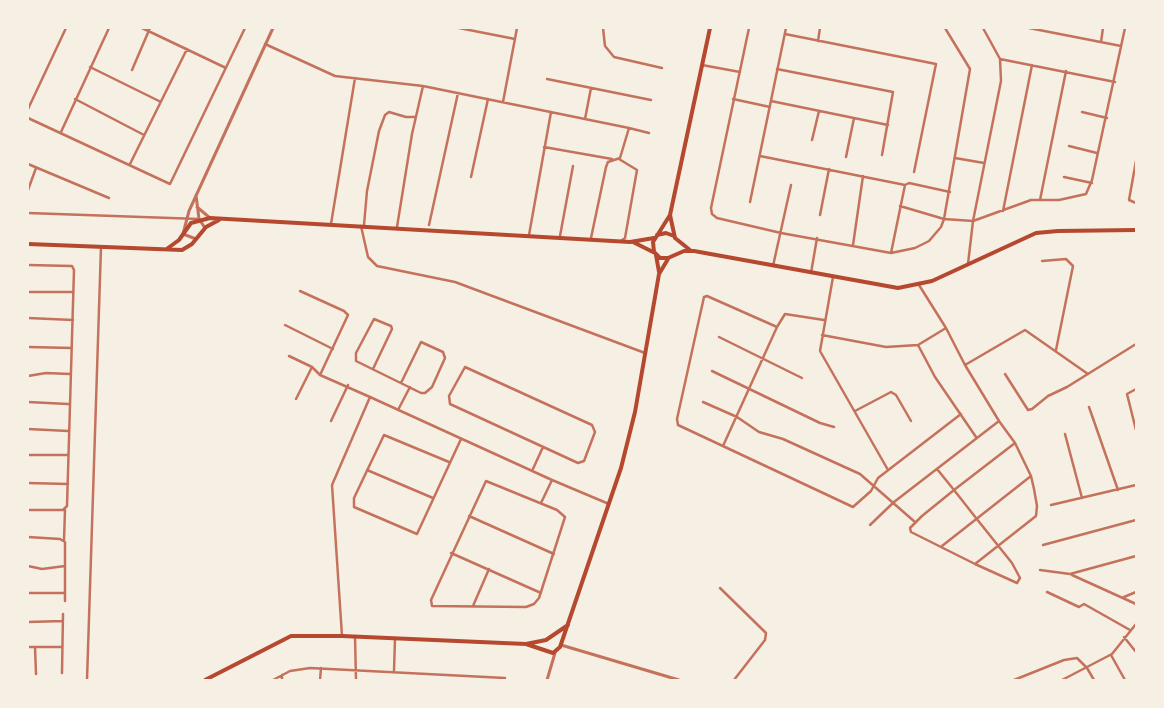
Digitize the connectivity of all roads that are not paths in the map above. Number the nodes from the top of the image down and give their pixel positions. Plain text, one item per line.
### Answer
1 (66, 28) edge
2 (108, 28) edge
3 (142, 28) edge
4 (245, 28) edge
5 (273, 28) edge
6 (459, 28) edge
7 (517, 28) edge
8 (602, 28) edge
9 (710, 28) edge
10 (749, 28) edge
11 (786, 28) edge
12 (820, 28) edge
13 (945, 28) edge
14 (983, 28) edge
15 (1029, 28) edge
16 (1103, 28) edge
17 (1125, 28) edge
18 (149, 29) edge
19 (785, 34) junction
20 (515, 39) junction
21 (818, 41) junction
22 (1102, 42) junction
23 (265, 44) junction
24 (1122, 46) junction
25 (188, 49) junction
26 (1000, 60) junction
27 (702, 65) junction
28 (1032, 65) junction
29 (90, 67) junction
30 (226, 68) junction
31 (662, 68) dead end
32 (777, 69) junction
33 (132, 70) dead end
34 (1066, 71) junction
35 (740, 72) junction
36 (356, 78) junction
37 (547, 79) dead end
38 (1115, 82) junction
39 (423, 86) junction
40 (591, 88) junction
41 (458, 93) junction
42 (75, 99) junction
43 (488, 99) junction
44 (733, 99) junction
45 (651, 100) dead end
46 (771, 101) junction
47 (160, 102) junction
48 (504, 102) junction
49 (770, 107) junction
50 (28, 109) edge
51 (819, 111) junction
52 (550, 112) junction
53 (1082, 112) dead end
54 (416, 117) junction
55 (28, 118) edge
56 (854, 118) junction
57 (1107, 118) junction
58 (585, 119) junction
59 (888, 125) junction
60 (629, 128) junction
61 (61, 132) junction
62 (649, 133) dead end
63 (144, 135) junction
64 (812, 140) dead end
65 (1069, 146) dead end
66 (544, 147) junction
67 (1097, 154) junction
68 (882, 155) dead end
69 (760, 156) junction
70 (846, 157) dead end
71 (955, 158) junction
72 (619, 159) junction
73 (614, 160) junction
74 (1136, 160) edge
75 (984, 163) junction
76 (28, 164) edge
77 (130, 164) junction
78 (573, 166) dead end
79 (36, 168) junction
80 (829, 169) junction
81 (914, 172) dead end
82 (863, 176) junction
83 (471, 177) dead end
84 (1064, 177) dead end
85 (1092, 183) junction
86 (790, 185) dead end
87 (905, 185) junction
88 (28, 190) edge
89 (950, 192) junction
90 (196, 195) junction
91 (109, 198) dead end
92 (1040, 200) junction
93 (750, 202) dead end
94 (1136, 203) edge
95 (197, 206) junction
96 (900, 206) junction
97 (1003, 212) junction
98 (28, 213) edge
99 (670, 215) junction
100 (820, 215) dead end
101 (187, 217) junction
102 (210, 218) junction
103 (199, 219) junction
104 (221, 219) junction
105 (944, 219) junction
106 (974, 221) junction
107 (332, 224) junction
108 (362, 225) junction
109 (430, 225) dead end
110 (397, 227) junction
111 (204, 228) junction
112 (1136, 230) edge
113 (780, 233) junction
114 (183, 234) junction
115 (529, 235) junction
116 (560, 236) junction
117 (656, 237) junction
118 (591, 238) junction
119 (817, 238) junction
120 (196, 239) junction
121 (676, 239) junction
122 (622, 241) junction
123 (630, 242) junction
124 (28, 244) edge
125 (853, 245) junction
126 (102, 247) junction
127 (168, 248) junction
128 (694, 252) junction
129 (655, 253) junction
130 (891, 253) junction
131 (672, 257) junction
132 (1042, 260) dead end
133 (28, 265) edge
134 (968, 265) junction
135 (774, 266) junction
136 (811, 273) junction
137 (660, 274) junction
138 (833, 278) junction
139 (919, 285) junction
140 (300, 291) dead end
141 (28, 292) edge
142 (74, 292) junction
143 (28, 318) edge
144 (73, 320) junction
145 (824, 320) junction
146 (285, 325) dead end
147 (777, 327) junction
148 (946, 328) junction
149 (822, 335) junction
150 (719, 337) dead end
151 (1136, 344) edge
152 (918, 345) junction
153 (28, 347) edge
154 (72, 348) junction
155 (333, 349) junction
156 (1056, 350) junction
157 (645, 353) junction
158 (289, 356) dead end
159 (764, 359) junction
160 (965, 365) junction
161 (312, 367) junction
162 (373, 369) junction
163 (712, 371) dead end
164 (71, 374) junction
165 (1005, 374) dead end
166 (1088, 374) junction
167 (320, 375) junction
168 (28, 376) edge
169 (802, 378) dead end
170 (401, 383) junction
171 (348, 385) junction
172 (410, 387) junction
173 (751, 388) junction
174 (1136, 389) edge
175 (370, 397) junction
176 (296, 399) dead end
177 (28, 402) edge
178 (703, 402) dead end
179 (69, 404) junction
180 (1089, 407) dead end
181 (398, 410) junction
182 (855, 411) junction
183 (961, 414) junction
184 (737, 417) junction
185 (998, 420) junction
186 (331, 421) dead end
187 (911, 421) dead end
188 (834, 427) dead end
189 (28, 430) edge
190 (1136, 430) edge
191 (69, 431) junction
192 (1064, 434) dead end
193 (976, 437) junction
194 (461, 439) junction
195 (1015, 444) junction
196 (722, 446) junction
197 (543, 447) junction
198 (28, 455) edge
199 (68, 455) junction
200 (449, 462) junction
201 (937, 469) junction
202 (367, 470) junction
203 (888, 470) junction
204 (532, 471) junction
205 (1031, 476) junction
206 (552, 480) junction
207 (28, 483) edge
208 (68, 484) junction
209 (1136, 485) edge
210 (874, 486) junction
211 (954, 490) junction
212 (1118, 490) junction
213 (433, 498) junction
214 (1082, 498) junction
215 (894, 502) junction
216 (541, 503) junction
217 (609, 504) junction
218 (1052, 505) dead end
219 (28, 510) edge
220 (65, 510) junction
221 (469, 516) junction
222 (976, 518) junction
223 (1136, 520) edge
224 (915, 522) junction
225 (870, 525) dead end
226 (28, 537) edge
227 (64, 540) junction
228 (1043, 545) dead end
229 (942, 546) junction
230 (998, 546) junction
231 (451, 553) junction
232 (554, 554) junction
233 (1136, 556) edge
234 (975, 564) junction
235 (28, 566) edge
236 (65, 566) junction
237 (489, 568) junction
238 (1040, 570) dead end
239 (1070, 574) junction
240 (720, 588) dead end
241 (1047, 592) dead end
242 (1136, 592) edge
243 (28, 593) edge
244 (65, 593) junction
245 (541, 593) junction
246 (1123, 597) junction
247 (64, 601) dead end
248 (1136, 604) edge
249 (473, 606) junction
250 (63, 614) dead end
251 (63, 621) junction
252 (28, 622) edge
253 (1136, 624) edge
254 (568, 626) junction
255 (1130, 630) junction
256 (342, 636) junction
257 (355, 637) junction
258 (552, 637) junction
259 (1124, 637) junction
260 (395, 638) junction
261 (546, 640) junction
262 (526, 644) junction
263 (560, 645) junction
264 (28, 647) edge
265 (34, 647) junction
266 (61, 647) junction
267 (546, 651) junction
268 (1136, 652) edge
269 (555, 653) junction
270 (1110, 655) junction
271 (321, 668) junction
272 (1087, 668) junction
273 (356, 670) junction
274 (394, 671) junction
275 (62, 673) dead end
276 (36, 674) dead end
277 (282, 675) junction
278 (462, 678) edge
279 (505, 678) dead end
280 (87, 680) edge
281 (205, 680) edge
282 (273, 680) edge
283 (282, 680) edge
284 (320, 680) edge
285 (356, 680) edge
286 (547, 680) edge
287 (679, 680) edge
288 (734, 680) edge
289 (1014, 680) edge
290 (1062, 680) edge
291 (1094, 680) edge
292 (1125, 680) edge

1 - 50 street
2 - 29 street
3 - 18 street
4 - 30 street
5 - 23 street
6 - 20 street
7 - 20 street
8 - 31 street
9 - 27 main road
10 - 35 street
11 - 19 street
12 - 21 street
13 - 71 street
14 - 26 street
15 - 22 street
16 - 22 street
17 - 24 street
18 - 25 street
18 - 33 street
19 - 21 street
19 - 32 street
20 - 48 street
21 - 81 street
22 - 24 street
23 - 36 street
23 - 90 street
24 - 38 street
25 - 30 street
25 - 47 street
26 - 28 street
26 - 75 street
27 - 35 street
27 - 99 main road
28 - 34 street
28 - 97 street
29 - 42 street
29 - 47 street
30 - 77 street
32 - 46 street
32 - 59 street
34 - 38 street
34 - 92 street
35 - 44 street
36 - 39 street
36 - 107 street
37 - 40 street
38 - 57 street
39 - 41 street
39 - 54 street
40 - 45 street
40 - 58 street
41 - 43 street
41 - 109 street
42 - 61 street
42 - 63 street
43 - 48 street
43 - 83 street
44 - 49 street
44 - 113 street
46 - 49 street
46 - 51 street
47 - 63 street
48 - 52 street
49 - 69 street
51 - 56 street
51 - 64 street
52 - 58 street
52 - 66 street
53 - 57 street
54 - 108 street
54 - 110 street
55 - 61 street
56 - 59 street
56 - 70 street
57 - 67 street
58 - 60 street
59 - 68 street
60 - 62 street
60 - 72 street
61 - 77 street
63 - 77 street
65 - 67 street
66 - 73 street
66 - 115 street
67 - 85 street
69 - 80 street
69 - 93 street
71 - 75 street
71 - 89 street
72 - 73 street
72 - 122 street
73 - 118 street
74 - 94 street
75 - 106 street
76 - 79 street
78 - 116 street
79 - 88 street
79 - 91 street
80 - 82 street
80 - 100 street
82 - 87 street
82 - 125 street
84 - 85 street
85 - 92 street
86 - 113 street
87 - 89 street
87 - 96 street
89 - 105 street
90 - 95 street
90 - 101 street
92 - 97 street
95 - 102 street
95 - 103 street
96 - 105 street
96 - 130 street
97 - 106 street
98 - 101 street
99 - 117 main road
99 - 121 main road
101 - 103 street
101 - 114 street
102 - 103 main road
102 - 104 main road
103 - 111 street
103 - 114 main road
104 - 107 main road
104 - 111 main road
105 - 106 street
105 - 130 street
106 - 134 street
107 - 108 main road
108 - 110 main road
108 - 157 street
110 - 115 main road
111 - 120 main road
112 - 134 main road
113 - 119 street
113 - 135 street
114 - 120 street
114 - 127 main road
115 - 116 main road
116 - 118 main road
117 - 121 main road
117 - 123 main road
117 - 129 main road
118 - 122 main road
119 - 125 street
119 - 136 street
120 - 127 main road
121 - 128 main road
121 - 131 main road
122 - 123 main road
123 - 129 main road
124 - 126 main road
125 - 130 street
126 - 127 main road
126 - 280 street
128 - 131 main road
128 - 135 main road
129 - 131 main road
129 - 137 main road
131 - 137 main road
132 - 156 street
133 - 142 street
134 - 139 main road
135 - 136 main road
136 - 138 main road
137 - 157 main road
138 - 139 main road
138 - 145 street
139 - 148 street
140 - 155 street
141 - 142 street
142 - 144 street
143 - 144 street
144 - 154 street
145 - 147 street
145 - 149 street
146 - 155 street
147 - 159 street
147 - 196 street
148 - 152 street
148 - 160 street
149 - 152 street
149 - 182 street
150 - 159 street
151 - 166 street
152 - 183 street
153 - 154 street
154 - 164 street
155 - 167 street
156 - 160 street
156 - 166 street
157 - 217 main road
158 - 161 street
159 - 169 street
159 - 173 street
160 - 185 street
161 - 167 street
161 - 176 street
162 - 162 street
162 - 170 street
163 - 173 street
164 - 168 street
164 - 179 street
165 - 166 street
167 - 171 street
170 - 172 street
170 - 172 street
171 - 175 street
171 - 186 street
172 - 181 street
173 - 184 street
173 - 188 street
174 - 190 street
175 - 181 street
175 - 256 street
177 - 179 street
178 - 184 street
179 - 191 street
180 - 212 street
181 - 194 street
182 - 187 street
182 - 203 street
183 - 193 street
183 - 203 street
184 - 196 street
184 - 210 street
185 - 193 street
185 - 195 street
189 - 191 street
191 - 199 street
192 - 214 street
193 - 201 street
194 - 200 street
194 - 204 street
195 - 205 street
195 - 211 street
196 - 210 street
197 - 197 street
197 - 204 street
198 - 199 street
199 - 208 street
200 - 202 street
200 - 213 street
201 - 211 street
201 - 215 street
202 - 213 street
202 - 213 street
203 - 210 street
204 - 206 street
205 - 222 street
205 - 230 street
206 - 216 street
206 - 217 street
207 - 208 street
208 - 220 street
209 - 212 street
210 - 215 street
211 - 222 street
211 - 224 street
212 - 214 street
214 - 218 street
215 - 224 street
215 - 225 street
216 - 221 street
216 - 232 street
217 - 254 main road
219 - 220 street
220 - 227 street
221 - 231 street
221 - 232 street
222 - 229 street
222 - 230 street
223 - 228 street
224 - 229 street
226 - 227 street
227 - 236 street
229 - 234 street
230 - 234 street
230 - 234 street
231 - 237 street
231 - 249 street
232 - 245 street
233 - 239 street
235 - 236 street
236 - 244 street
237 - 245 street
237 - 249 street
238 - 239 street
239 - 246 street
240 - 288 street
241 - 255 street
242 - 246 street
243 - 244 street
244 - 247 street
245 - 249 street
246 - 248 street
250 - 251 street
251 - 252 street
251 - 266 street
253 - 255 street
254 - 258 main road
254 - 263 main road
255 - 259 street
256 - 257 main road
256 - 281 main road
257 - 260 main road
257 - 273 street
258 - 261 main road
258 - 263 main road
259 - 268 street
259 - 270 street
260 - 262 main road
260 - 274 street
261 - 262 main road
261 - 267 main road
262 - 267 main road
263 - 269 main road
263 - 287 street
264 - 265 street
265 - 266 street
265 - 276 street
266 - 275 street
267 - 269 main road
269 - 286 street
270 - 272 street
270 - 292 street
271 - 273 street
271 - 277 street
271 - 284 street
272 - 289 street
272 - 290 street
272 - 291 street
273 - 274 street
273 - 285 street
274 - 278 street
277 - 282 street
277 - 283 street
278 - 279 street

